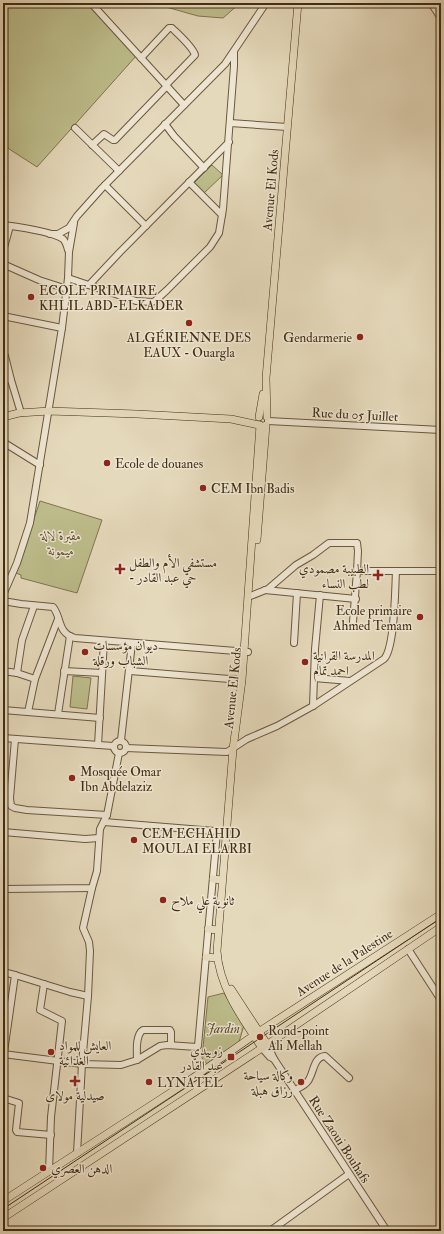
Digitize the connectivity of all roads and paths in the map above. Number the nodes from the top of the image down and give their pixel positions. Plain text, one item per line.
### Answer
1 (91, 3) edge
2 (266, 3) edge
3 (298, 3) edge
4 (430, 3) edge
5 (441, 18) edge
6 (234, 53) junction
7 (141, 58) junction
8 (167, 85) junction
9 (184, 105) junction
10 (230, 123) junction
11 (165, 124) junction
12 (287, 127) junction
13 (75, 128) dead end
14 (229, 142) junction
15 (92, 145) junction
16 (204, 168) junction
17 (119, 171) junction
18 (189, 182) junction
19 (105, 185) junction
20 (222, 215) junction
21 (77, 216) junction
22 (3, 225) edge
23 (10, 226) junction
24 (146, 226) junction
25 (50, 234) junction
26 (3, 251) edge
27 (69, 252) junction
28 (3, 264) edge
29 (68, 278) junction
30 (89, 286) junction
31 (67, 289) junction
32 (3, 316) edge
33 (62, 328) junction
34 (3, 353) edge
35 (3, 377) edge
36 (11, 380) junction
37 (49, 411) junction
38 (21, 412) junction
39 (3, 417) edge
40 (263, 421) junction
41 (441, 430) edge
42 (3, 442) edge
43 (40, 465) junction
44 (357, 571) junction
45 (396, 571) junction
46 (441, 571) edge
47 (265, 590) junction
48 (297, 592) junction
49 (3, 595) edge
50 (320, 595) junction
51 (250, 596) junction
52 (356, 599) junction
53 (3, 601) edge
54 (34, 606) junction
55 (58, 619) junction
56 (353, 622) dead end
57 (70, 636) junction
58 (104, 641) junction
59 (132, 643) junction
60 (294, 643) dead end
61 (246, 652) junction
62 (3, 671) edge
63 (64, 671) junction
64 (130, 671) junction
65 (17, 673) junction
66 (102, 673) junction
67 (314, 678) junction
68 (35, 679) junction
69 (242, 680) junction
70 (350, 681) junction
71 (313, 706) junction
72 (3, 710) edge
73 (28, 712) junction
74 (58, 714) junction
75 (100, 718) junction
76 (3, 738) edge
77 (15, 739) junction
78 (121, 740) junction
79 (98, 745) junction
80 (113, 746) junction
81 (235, 747) junction
82 (126, 748) junction
83 (119, 753) junction
84 (106, 818) junction
85 (3, 832) edge
86 (217, 832) junction
87 (227, 832) junction
88 (99, 838) junction
89 (213, 879) junction
90 (222, 880) junction
91 (92, 888) junction
92 (3, 889) edge
93 (441, 914) edge
94 (441, 927) edge
95 (208, 929) junction
96 (218, 930) junction
97 (408, 948) junction
98 (206, 957) junction
99 (217, 958) junction
100 (3, 972) edge
101 (15, 975) junction
102 (44, 984) junction
103 (88, 996) junction
104 (441, 1000) edge
105 (257, 1033) junction
106 (171, 1045) junction
107 (265, 1046) junction
108 (3, 1056) edge
109 (137, 1060) junction
110 (57, 1061) junction
111 (82, 1064) junction
112 (349, 1078) dead end
113 (295, 1090) junction
114 (3, 1098) edge
115 (51, 1136) junction
116 (77, 1153) junction
117 (49, 1171) junction
118 (349, 1174) junction
119 (3, 1201) edge
120 (3, 1218) edge
121 (270, 1231) edge
122 (387, 1231) edge

1 - 7 street
2 - 6 street
3 - 12 main road, Avenue El Kods
4 - 5 street
6 - 9 street
6 - 10 street
7 - 8 street
7 - 8 street
8 - 9 street
8 - 15 street
9 - 11 street
10 - 12 street
10 - 14 street
11 - 16 street
11 - 17 street
12 - 40 main road, Avenue El Kods
13 - 15 street
14 - 16 street
14 - 20 street
15 - 17 street
16 - 18 street
17 - 19 street
18 - 20 street
18 - 24 street
19 - 21 street
19 - 24 street
20 - 30 street
21 - 25 street
21 - 27 street
22 - 23 street
23 - 25 street
23 - 26 street
24 - 30 street
25 - 27 street
27 - 29 street
28 - 31 street
29 - 30 street
29 - 31 street
31 - 33 street
32 - 33 street
33 - 37 street
34 - 36 street
35 - 36 street
36 - 38 street
37 - 38 main road
37 - 40 main road
37 - 43 street
38 - 39 main road
40 - 41 street, Rue du 05 Juillet
40 - 51 main road, Avenue El Kods
42 - 43 street
43 - 49 street
44 - 45 street
44 - 47 street
44 - 52 street
45 - 46 street
45 - 70 street, Avenue El Kods
47 - 48 street
47 - 51 street
48 - 50 street
48 - 60 street
50 - 52 street
50 - 67 street
51 - 61 main road, Avenue El Kods
52 - 56 street
53 - 54 street
54 - 55 street
54 - 65 street
55 - 57 street
55 - 68 street
57 - 58 street
57 - 63 street
58 - 59 street
58 - 66 street
59 - 61 street
59 - 64 street
61 - 69 main road, Avenue El Kods
61 - 81 main road, Avenue El Kods
62 - 65 street
63 - 66 street
63 - 74 street
64 - 69 street
64 - 78 street
65 - 68 street
66 - 75 street
67 - 70 street
67 - 71 street
68 - 73 street
69 - 81 main road, Avenue El Kods
70 - 71 street, Avenue El Kods
71 - 81 street, Avenue El Kods
72 - 73 street
73 - 74 street
74 - 75 street
75 - 79 street
76 - 77 street
77 - 79 street
77 - 84 street
78 - 80 street
78 - 82 street
79 - 80 street
80 - 83 street
81 - 82 street
81 - 87 main road
81 - 105 main road
82 - 83 street
83 - 84 street
84 - 86 street
84 - 88 street
85 - 88 street
86 - 87 street
86 - 89 street
87 - 90 main road
88 - 91 street
89 - 90 main road
89 - 95 street
90 - 96 main road
91 - 92 street
91 - 103 street
93 - 105 main road, Avenue de la Palestine
94 - 97 main road
95 - 96 main road
95 - 98 street
96 - 99 main road
97 - 104 street
97 - 107 main road
98 - 99 main road
98 - 106 street
99 - 105 main road
100 - 101 street
101 - 102 street
101 - 108 street
102 - 103 street
102 - 110 street
103 - 111 street
105 - 107 main road
105 - 116 main road, Avenue de la Palestine
106 - 109 street
106 - 109 street
107 - 113 street, Rue Zaoui Bouhafs
107 - 120 main road
108 - 110 street
109 - 111 street
110 - 111 street
110 - 115 street
111 - 116 street
112 - 113 street
113 - 118 street, Rue Zaoui Bouhafs
114 - 115 street
115 - 117 street
116 - 117 main road, Avenue de la Palestine
117 - 119 main road, Avenue de la Palestine
118 - 121 street
118 - 122 street, Rue Zaoui Bouhafs

